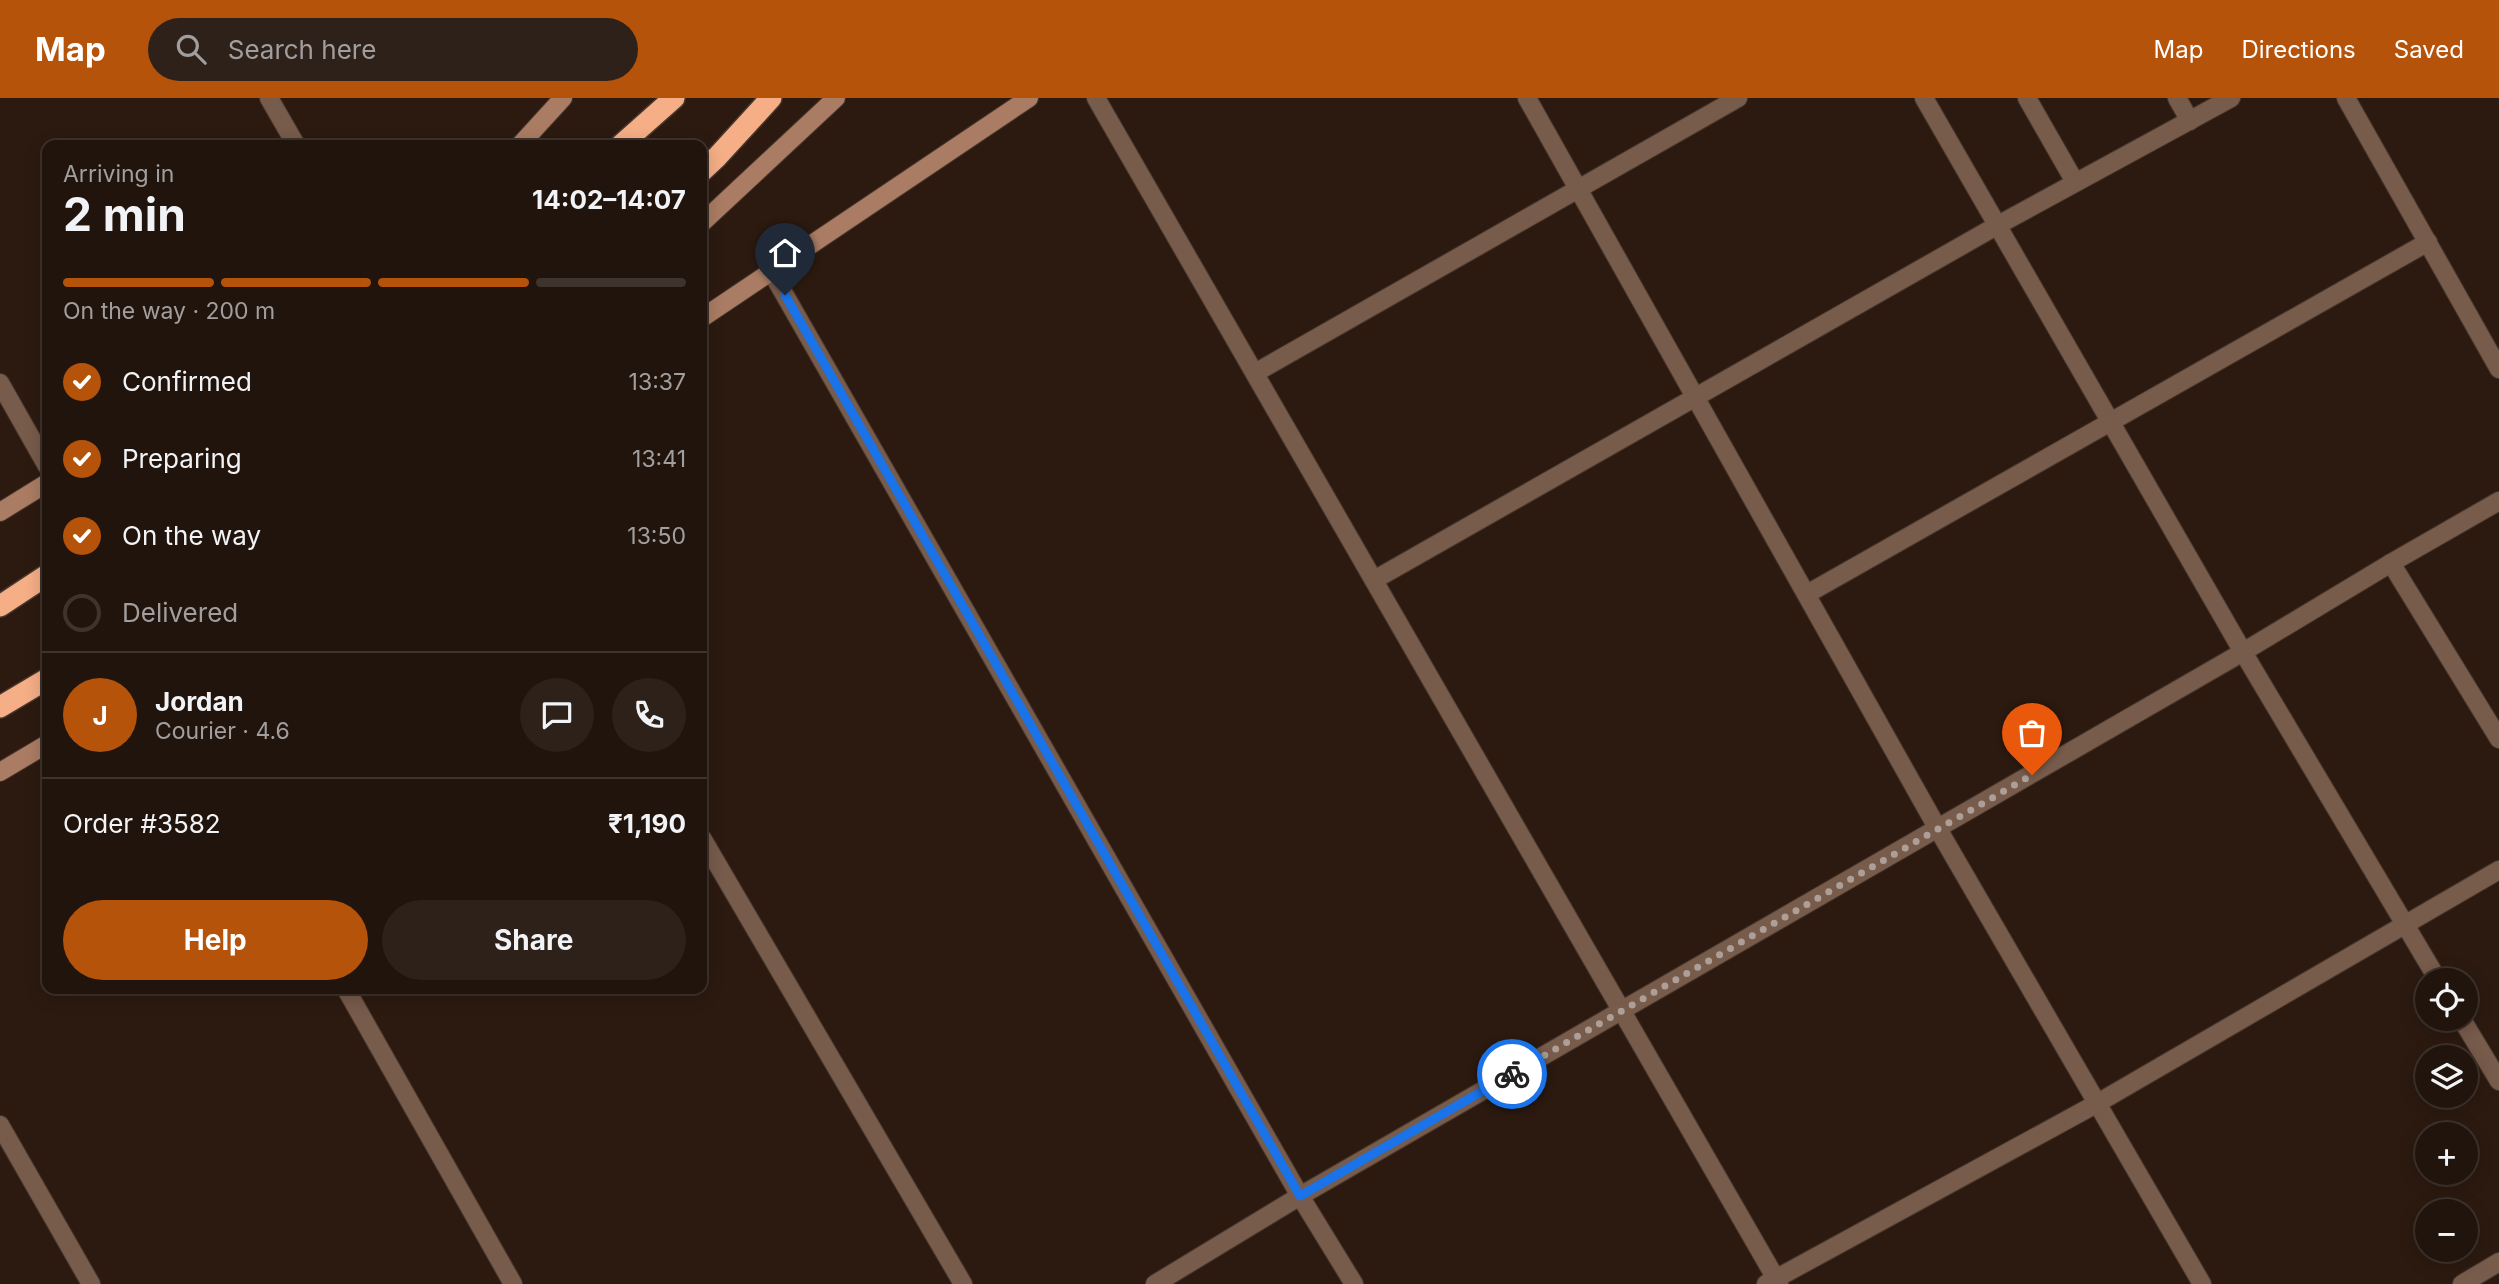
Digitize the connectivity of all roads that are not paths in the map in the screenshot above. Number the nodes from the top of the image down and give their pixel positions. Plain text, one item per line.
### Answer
1 (269, 98) edge
2 (563, 98) edge
3 (674, 98) edge
4 (771, 98) edge
5 (836, 98) edge
6 (1029, 98) edge
7 (1096, 98) edge
8 (1527, 98) edge
9 (1738, 98) edge
10 (1924, 98) edge
11 (2027, 98) edge
12 (2177, 98) edge
13 (2231, 98) edge
14 (2346, 98) edge
15 (2190, 121) junction
16 (293, 140) edge
17 (525, 140) edge
18 (627, 140) edge
19 (707, 166) edge
20 (2075, 182) junction
21 (1578, 188) junction
22 (707, 218) edge
23 (1998, 225) junction
24 (2428, 242) junction
25 (771, 271) junction
26 (707, 315) edge
27 (2499, 369) edge
28 (1255, 373) junction
29 (0, 383) edge
30 (1696, 397) junction
31 (2110, 423) junction
32 (42, 457) edge
33 (42, 486) edge
34 (2499, 501) edge
35 (0, 512) edge
36 (2391, 562) junction
37 (42, 578) edge
38 (1374, 580) junction
39 (1807, 594) junction
40 (0, 606) edge
41 (2243, 652) junction
42 (42, 682) edge
43 (0, 707) edge
44 (2499, 739) edge
45 (42, 747) edge
46 (0, 772) edge
47 (1938, 829) junction
48 (707, 847) edge
49 (2499, 870) edge
50 (2403, 924) junction
51 (2430, 968) edge
52 (349, 994) edge
53 (1623, 1011) junction
54 (2469, 1031) edge
55 (2499, 1081) edge
56 (2096, 1104) junction
57 (0, 1125) edge
58 (1300, 1196) junction
59 (2499, 1262) edge
60 (1774, 1282) edge
61 (91, 1284) edge
62 (513, 1284) edge
63 (964, 1284) edge
64 (1155, 1284) edge
65 (1353, 1284) edge
66 (2202, 1284) edge
67 (2462, 1284) edge

1 - 16 street
2 - 17 main road
3 - 18 highway
4 - 19 highway
5 - 22 main road
6 - 25 main road
7 - 28 street
8 - 21 street
9 - 21 street
10 - 23 street
11 - 20 street
12 - 15 street
13 - 15 street
14 - 24 street
15 - 20 street
20 - 23 street
21 - 28 street
21 - 30 street
23 - 30 street
23 - 31 street
24 - 27 street
24 - 31 street
25 - 26 main road
25 - 58 street
28 - 38 street
29 - 32 street
30 - 38 street
30 - 39 street
31 - 39 street
31 - 41 street
33 - 35 main road
34 - 36 street
36 - 41 street
36 - 44 street
37 - 40 highway
38 - 53 street
39 - 47 street
41 - 47 street
41 - 50 street
42 - 43 highway
45 - 46 main road
47 - 53 street
47 - 56 street
48 - 63 street
49 - 50 street
50 - 51 street
50 - 56 street
52 - 62 street
53 - 58 street
53 - 60 street
54 - 55 street
56 - 60 street
56 - 66 street
57 - 61 street
58 - 64 street
58 - 65 street
59 - 67 street

